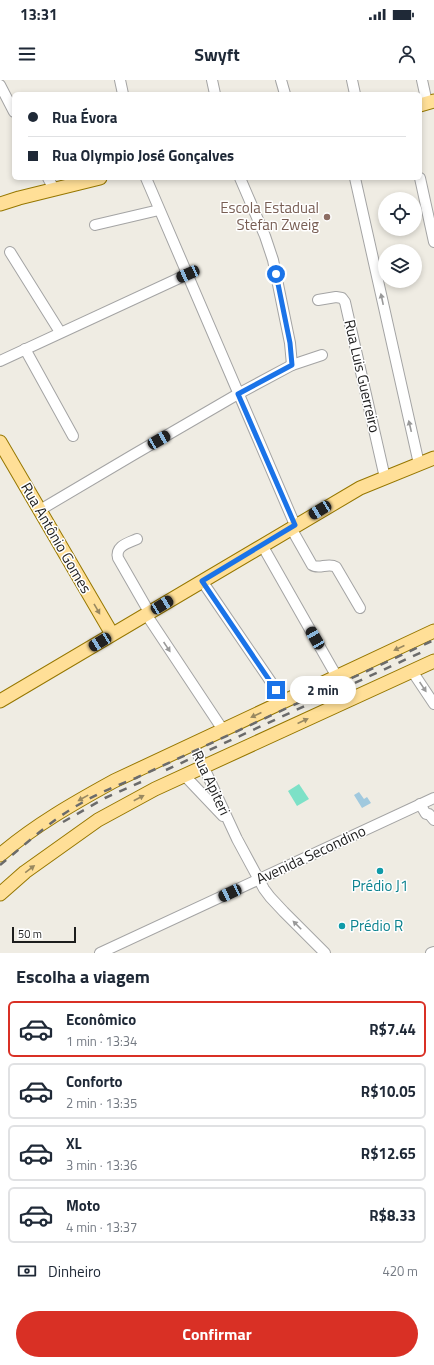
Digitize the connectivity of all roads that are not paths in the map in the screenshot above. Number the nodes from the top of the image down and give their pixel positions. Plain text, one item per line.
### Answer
1 (120, 80) edge
2 (212, 80) edge
3 (281, 80) edge
4 (352, 80) edge
5 (422, 80) edge
6 (0, 85) edge
7 (123, 92) edge
8 (215, 92) edge
9 (284, 92) edge
10 (355, 92) edge
11 (427, 103) edge
12 (12, 108) edge
13 (80, 180) edge
14 (147, 180) edge
15 (241, 180) edge
16 (355, 180) edge
17 (420, 180) edge
18 (51, 183) edge
19 (0, 204) edge
20 (160, 210) junction
21 (95, 225) dead end
22 (434, 242) edge
23 (10, 252) dead end
24 (188, 274) junction
25 (318, 300) dead end
26 (60, 332) junction
27 (25, 349) junction
28 (322, 355) dead end
29 (0, 361) edge
30 (292, 365) junction
31 (238, 394) junction
32 (73, 436) dead end
33 (0, 442) edge
34 (434, 458) edge
35 (419, 464) junction
36 (385, 478) junction
37 (40, 510) junction
38 (293, 527) junction
39 (137, 539) dead end
40 (262, 545) junction
41 (202, 581) junction
42 (360, 608) dead end
43 (147, 613) junction
44 (434, 631) edge
45 (112, 634) junction
46 (434, 661) edge
47 (412, 671) junction
48 (336, 677) junction
49 (0, 701) edge
50 (284, 701) junction
51 (434, 704) edge
52 (223, 730) junction
53 (193, 744) junction
54 (204, 767) junction
55 (185, 776) junction
56 (434, 798) edge
57 (420, 804) junction
58 (434, 820) edge
59 (229, 822) junction
60 (0, 855) edge
61 (259, 879) junction
62 (0, 894) edge
63 (434, 952) edge
64 (100, 953) edge
65 (325, 953) edge
66 (431, 953) edge

1 - 7 street
2 - 8 street
3 - 9 street
4 - 10 street
5 - 11 street
6 - 12 street
13 - 18 main road
14 - 20 street
15 - 30 street
35 -> 16 street
17 - 22 street
18 - 19 main road
20 - 21 street
20 - 24 street
23 - 26 street
24 - 26 street
24 - 31 street
25 - 36 street, Rua Luis Guerreiro
26 - 27 street
27 - 29 street
27 - 32 street
28 - 30 street
30 - 31 street
31 - 37 street
31 - 38 street
33 - 37 main road, Rua Antônio Gomes
34 - 35 main road
35 - 36 main road
36 - 38 main road
37 -> 45 main road, Rua Antônio Gomes
38 - 40 main road
38 - 42 street
39 - 43 street
40 - 41 main road
40 - 48 street
41 - 43 main road
41 - 50 street
43 - 45 main road
43 -> 52 street
44 -> 48 main road
45 - 49 main road
46 - 47 main road
47 -> 51 street
54 -> 47 main road
48 - 50 main road
50 -> 52 main road
52 - 53 main road
53 - 54 street, Rua Apiteri
53 -> 60 main road
54 - 55 main road
54 - 59 street, Rua Apiteri
55 - 59 street, Rua Apiteri
62 -> 55 main road
56 - 57 street, Avenida Secondino
57 - 58 street
57 - 61 street, Avenida Secondino
59 - 61 street, Rua Apiteri
61 - 64 street, Avenida Secondino
65 -> 61 street, Rua Apiteri
63 - 66 street

